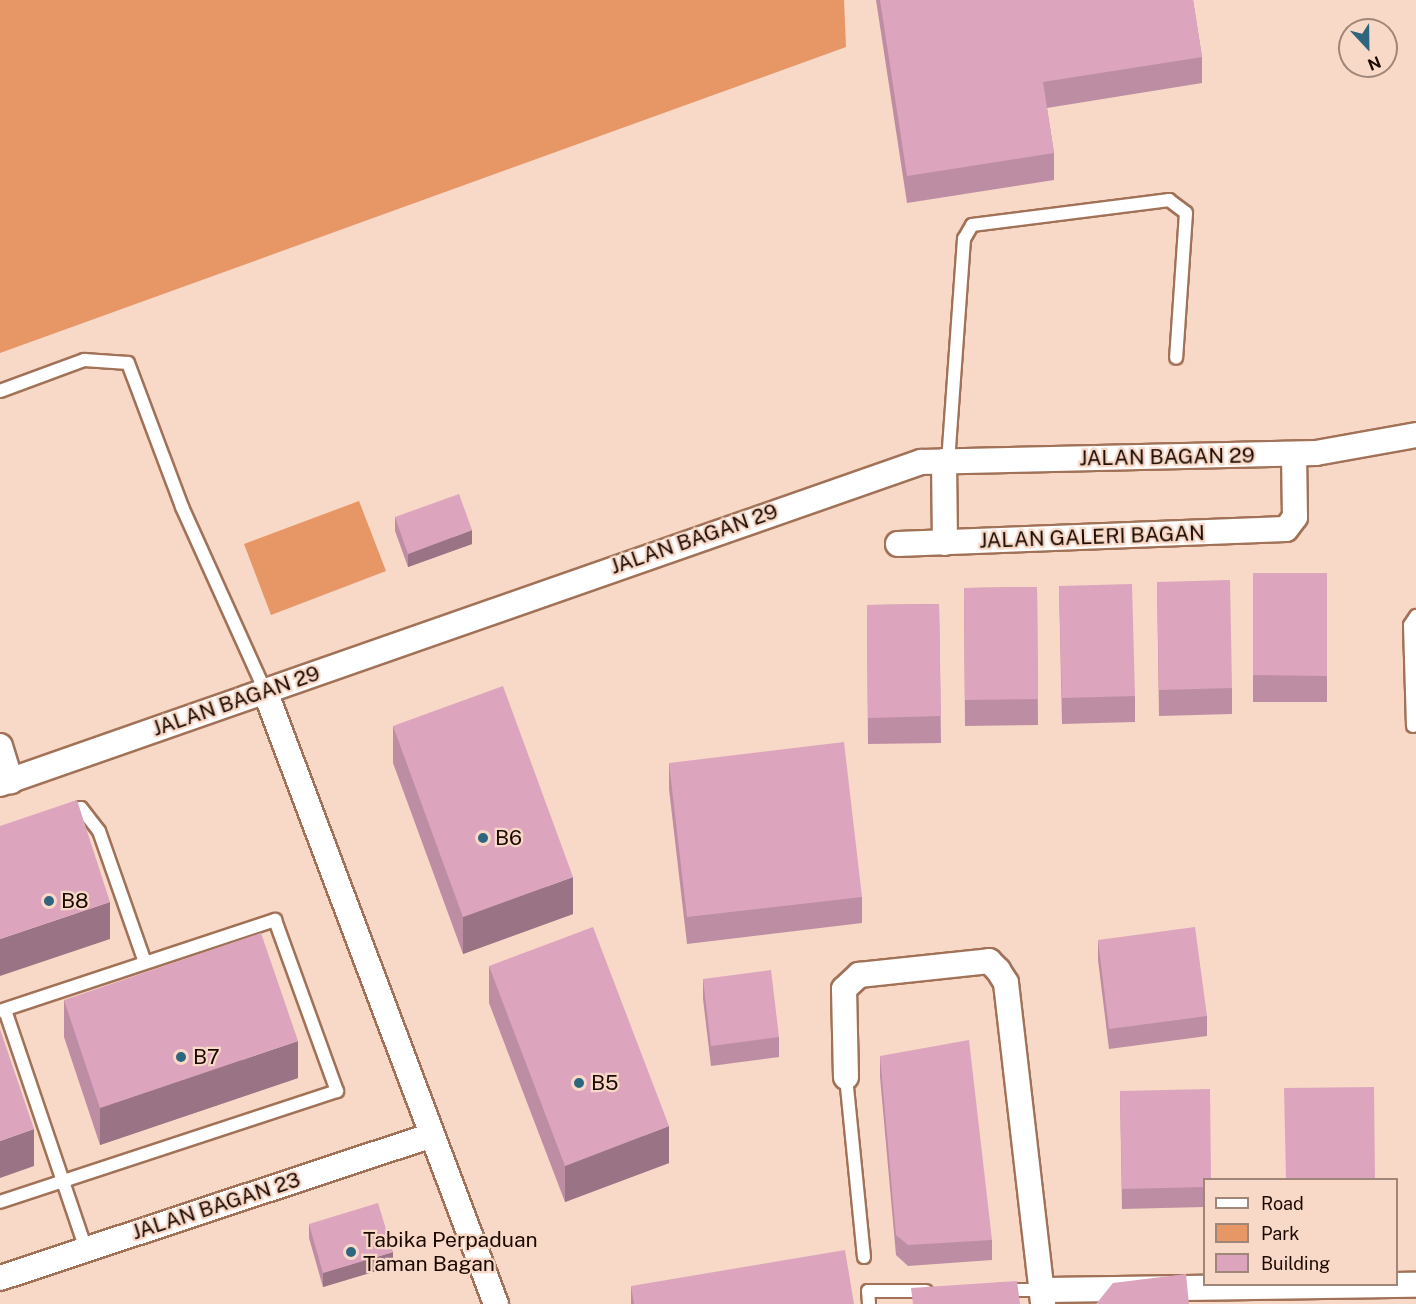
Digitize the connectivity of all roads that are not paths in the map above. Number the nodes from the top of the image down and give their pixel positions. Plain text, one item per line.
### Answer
1 (1176, 358) dead end
2 (0, 391) edge
3 (1416, 435) edge
4 (1294, 454) junction
5 (946, 462) junction
6 (945, 543) junction
7 (898, 544) dead end
8 (1416, 616) edge
9 (265, 691) junction
10 (1413, 726) dead end
11 (0, 746) edge
12 (6, 782) edge
13 (51, 819) edge
14 (145, 962) junction
15 (3, 1010) edge
16 (846, 1077) joint
17 (432, 1135) junction
18 (63, 1181) junction
19 (0, 1202) edge
20 (86, 1249) junction
21 (864, 1257) dead end
22 (0, 1278) edge
23 (983, 1290) edge
24 (937, 1291) edge
25 (1404, 1291) edge
26 (1207, 1296) edge
27 (1042, 1297) edge
28 (496, 1304) edge
29 (869, 1304) edge

1 - 5 lane
2 - 9 lane
3 - 4 street, JALAN BAGAN 29
4 - 5 street, JALAN BAGAN 29
4 - 6 street, JALAN GALERI BAGAN
5 - 6 street
5 - 9 street, JALAN BAGAN 29
6 - 7 street, JALAN GALERI BAGAN
8 - 10 lane
9 - 12 street, JALAN BAGAN 29
9 - 17 street
11 - 12 street
13 - 14 lane
14 - 15 lane
14 - 18 lane
15 - 18 lane
16 - 21 lane
16 - 27 street
17 - 20 street, JALAN BAGAN 23
17 - 28 street
18 - 19 lane
18 - 20 lane
20 - 22 street, JALAN BAGAN 23
23 - 27 lane
24 - 29 lane
25 - 26 street
26 - 27 street

